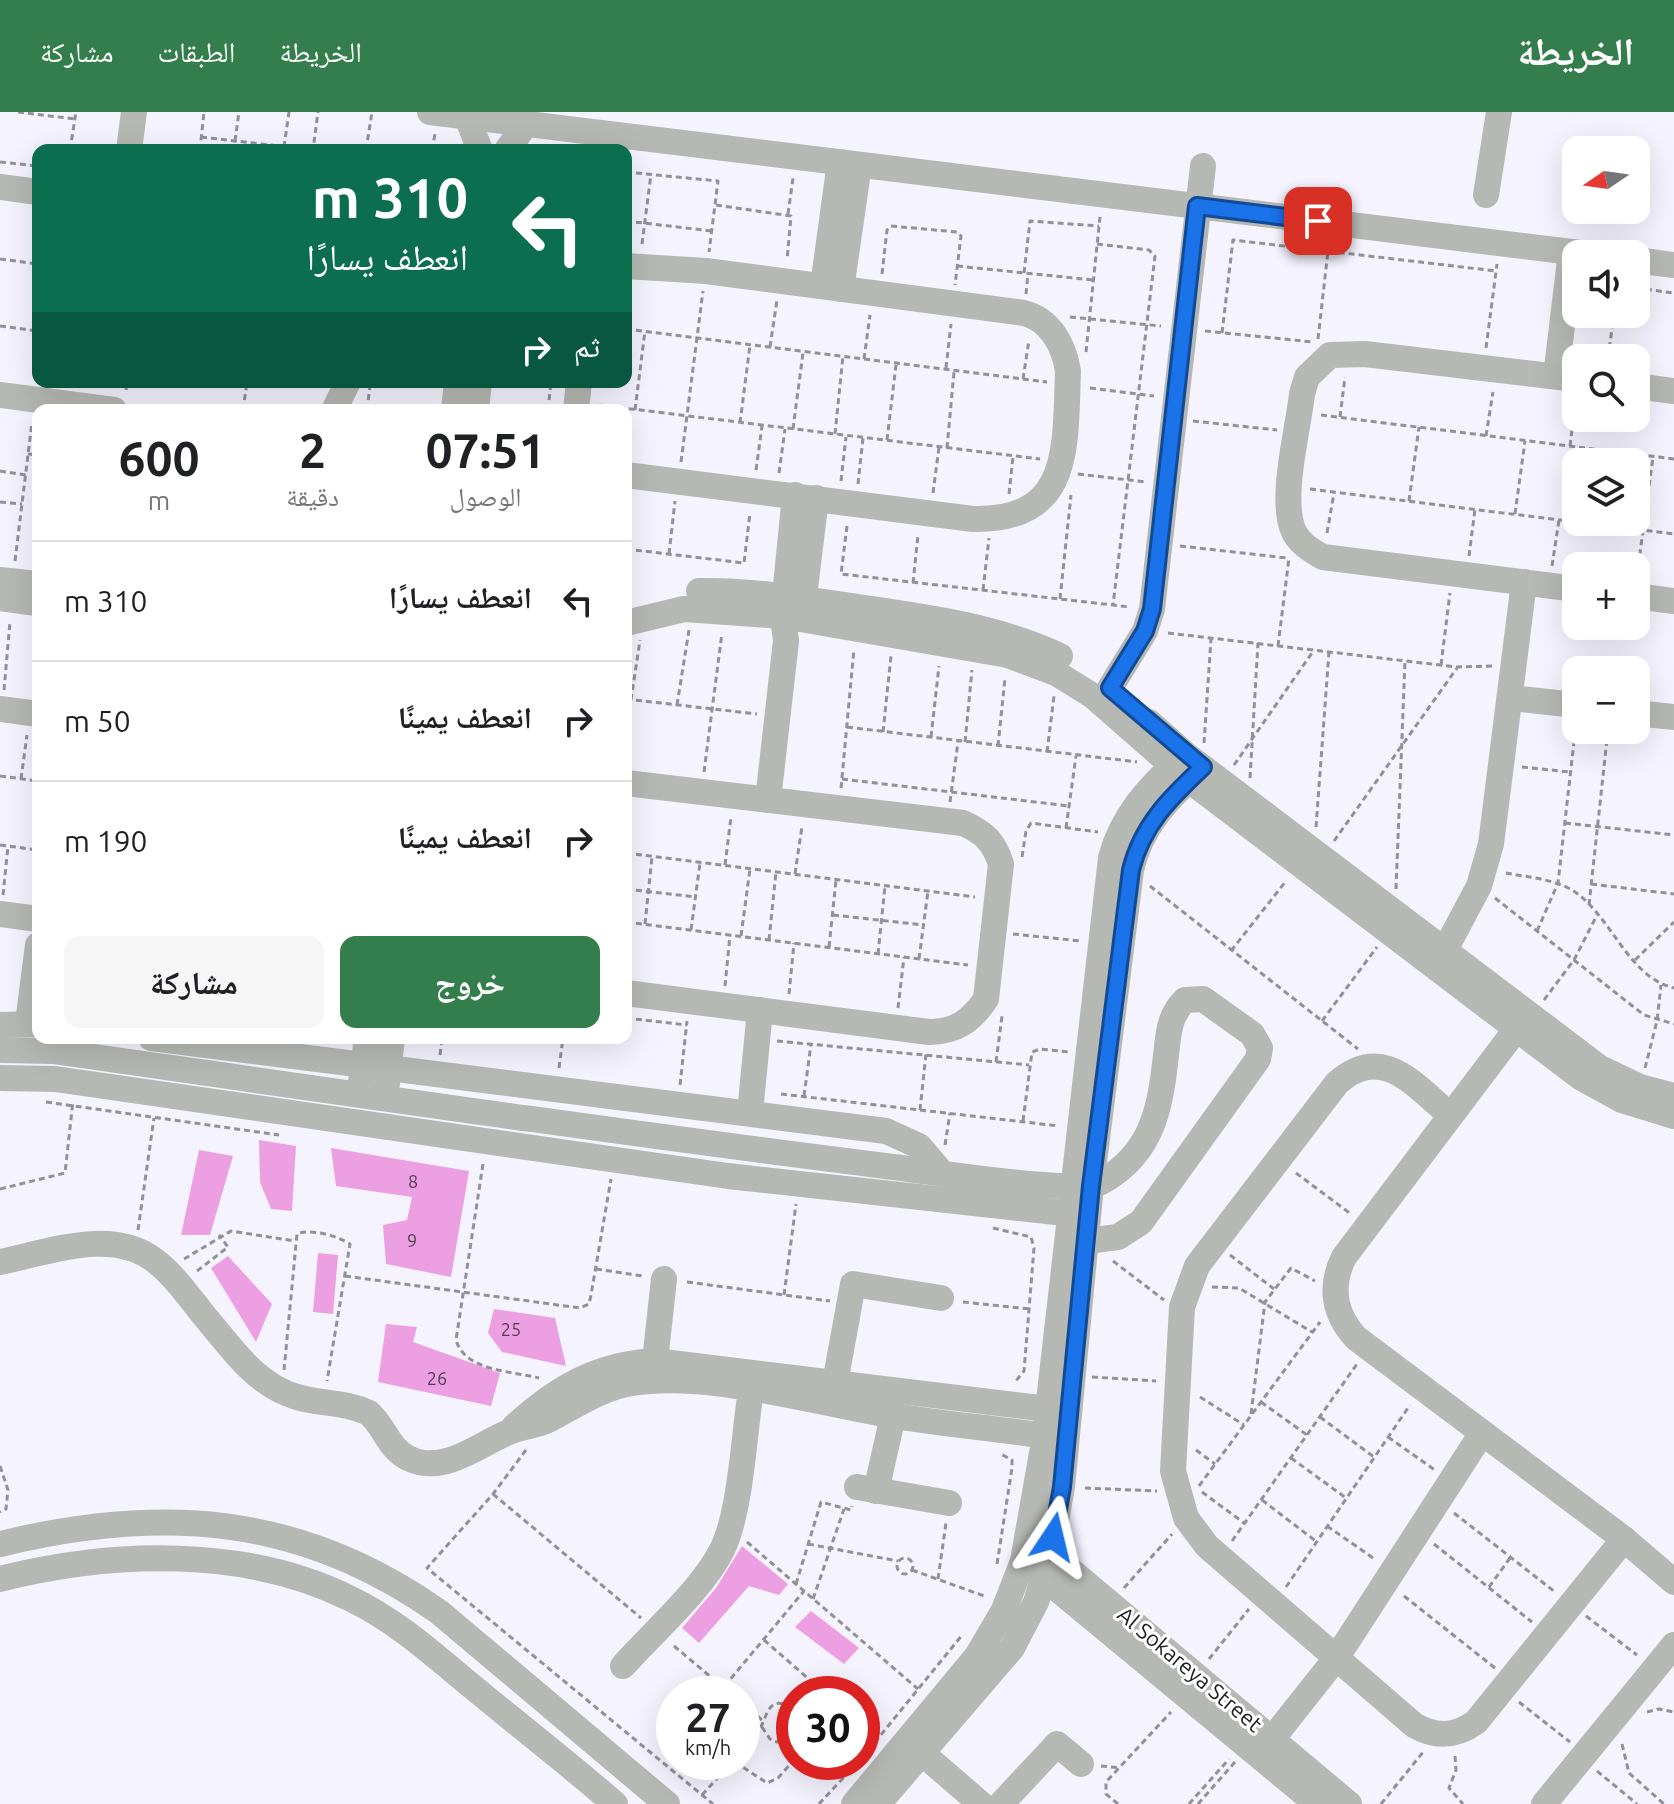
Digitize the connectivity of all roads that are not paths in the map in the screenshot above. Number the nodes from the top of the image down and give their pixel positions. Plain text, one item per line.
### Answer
1 (134, 112) edge
2 (430, 112) edge
3 (1499, 112) edge
4 (467, 117) junction
5 (526, 124) junction
6 (130, 144) edge
7 (478, 144) edge
8 (511, 144) edge
9 (850, 164) junction
10 (1203, 166) dead end
11 (0, 187) edge
12 (32, 191) edge
13 (1486, 195) dead end
14 (1197, 206) junction
15 (1562, 251) edge
16 (1650, 262) edge
17 (633, 264) edge
18 (1674, 265) edge
19 (832, 287) junction
20 (1562, 328) edge
21 (1557, 376) edge
22 (1650, 388) edge
23 (1674, 391) edge
24 (0, 395) edge
25 (64, 404) edge
26 (632, 476) edge
27 (812, 498) junction
28 (1540, 584) edge
29 (1650, 598) edge
30 (1674, 601) edge
31 (632, 614) edge
32 (792, 614) junction
33 (1110, 688) junction
34 (1511, 698) junction
35 (1562, 703) edge
36 (1, 709) edge
37 (32, 714) edge
38 (1650, 714) edge
39 (1674, 717) edge
40 (1194, 770) junction
41 (632, 784) edge
42 (768, 800) junction
43 (1489, 801) junction
44 (1312, 858) junction
45 (1120, 869) junction
46 (0, 914) edge
47 (32, 918) edge
48 (1392, 922) junction
49 (1438, 944) junction
50 (632, 995) edge
51 (760, 1010) junction
52 (1524, 1022) junction
53 (32, 1023) edge
54 (0, 1025) edge
55 (198, 1044) edge
56 (369, 1044) edge
57 (389, 1044) edge
58 (0, 1050) edge
59 (377, 1067) junction
60 (0, 1078) edge
61 (371, 1096) junction
62 (1674, 1096) edge
63 (751, 1102) junction
64 (1449, 1114) junction
65 (1674, 1116) edge
66 (941, 1172) junction
67 (1081, 1186) junction
68 (1081, 1224) junction
69 (0, 1262) edge
70 (664, 1279) road end
71 (949, 1299) road end
72 (655, 1361) junction
73 (835, 1383) junction
74 (751, 1390) junction
75 (1048, 1409) junction
76 (893, 1416) junction
77 (508, 1432) junction
78 (1482, 1433) junction
79 (1045, 1436) junction
80 (949, 1503) road end
81 (1624, 1539) junction
82 (0, 1544) edge
83 (1026, 1549) junction
84 (1047, 1565) junction
85 (0, 1579) edge
86 (1674, 1582) edge
87 (1674, 1645) edge
88 (1337, 1657) junction
89 (623, 1666) dead end
90 (1273, 1738) junction
91 (923, 1754) junction
92 (1081, 1764) dead end
93 (586, 1795) edge
94 (615, 1804) edge
95 (667, 1804) edge
96 (854, 1804) edge
97 (878, 1804) edge
98 (981, 1804) edge
99 (1001, 1804) edge
100 (1317, 1804) edge
101 (1349, 1804) edge
102 (1544, 1804) edge

1 - 6 street
2 - 4 street
3 - 13 street
4 - 5 street
4 - 7 street
5 - 8 street
5 - 9 street
9 - 14 street
9 - 19 street
10 - 14 street
11 - 12 street
14 - 15 street
14 - 33 street
16 - 18 street
17 - 19 street
19 - 27 street
20 - 21 street
21 - 28 street
22 - 23 street
24 - 25 street
26 - 27 street
27 - 32 street
28 - 34 street
28 - 43 street
29 - 30 street
31 - 32 street
31 - 32 street
32 - 33 street
32 - 40 street
32 - 42 street
33 - 40 street
34 - 35 street
34 - 43 street
36 - 37 street
38 - 39 street
40 - 44 street
40 - 44 street
40 - 45 street
40 - 45 street
41 - 42 street
42 - 51 street
43 - 49 street
43 - 49 street
44 - 48 street
45 - 67 street
45 - 67 street
46 - 47 street
48 - 49 street
48 - 52 street
49 - 52 street
50 - 51 street
51 - 63 street
52 - 62 street
52 - 64 street
52 - 65 street
53 - 54 street
55 - 59 street
56 - 59 street
57 - 59 street
58 - 61 street
59 - 61 street
59 - 63 street
60 - 68 street
61 - 66 street
63 - 66 street
64 - 78 street
64 - 88 street
66 - 67 street
67 - 68 street
67 - 68 street
68 - 75 street
68 - 84 street
69 - 77 street
70 - 72 street
71 - 73 street
72 - 73 street
72 - 77 street
73 - 75 street
74 - 76 street
74 - 77 street
74 - 89 street
75 - 79 street
76 - 79 street
76 - 80 street
78 - 81 street
78 - 88 street
79 - 83 street
81 - 86 street
81 - 88 street
82 - 95 street
83 - 84 street, Al Sokareya Street
83 - 96 street
84 - 90 street, Al Sokareya Street
84 - 91 street
84 - 100 street, Al Sokareya Street
85 - 93 street
87 - 102 street
88 - 90 street
90 - 101 street, Al Sokareya Street
91 - 97 street
91 - 98 street
92 - 99 street
93 - 94 street

